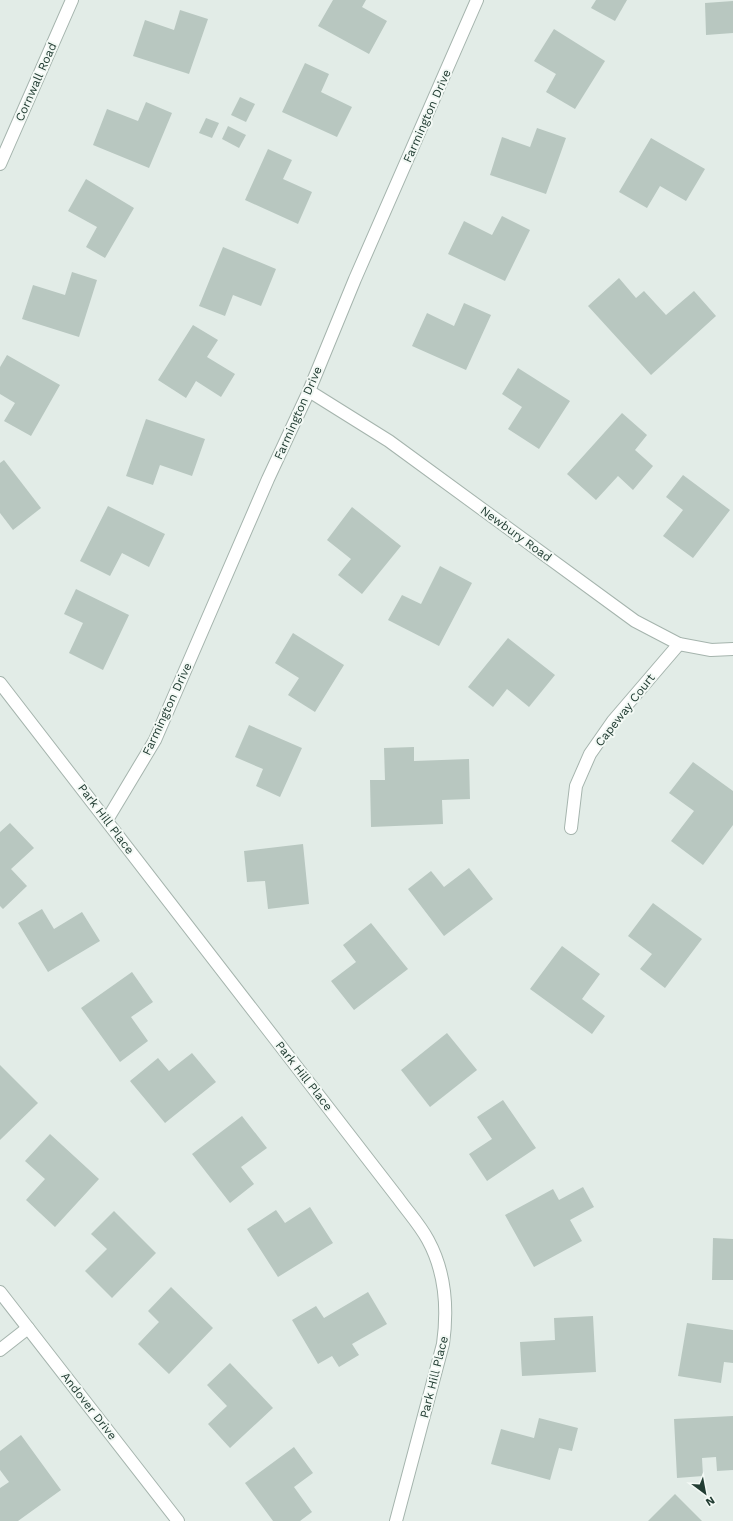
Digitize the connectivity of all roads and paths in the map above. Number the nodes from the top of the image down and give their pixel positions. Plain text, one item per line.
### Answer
1 (72, 0) edge
2 (477, 0) edge
3 (0, 164) edge
4 (308, 391) junction
5 (679, 644) junction
6 (733, 649) edge
7 (0, 683) edge
8 (107, 820) junction
9 (570, 828) dead end
10 (0, 1292) edge
11 (28, 1328) junction
12 (0, 1350) edge
13 (178, 1521) edge
14 (396, 1521) edge

1 - 3 street, Cornwall Road
2 - 4 street, Farmington Drive
4 - 5 street, Newbury Road
4 - 8 street, Farmington Drive
5 - 6 street, Newbury Road
5 - 9 street, Capeway Court
7 - 8 street, Park Hill Place
8 - 14 street, Park Hill Place
10 - 11 street, Andover Drive
11 - 12 street
11 - 13 street, Andover Drive

